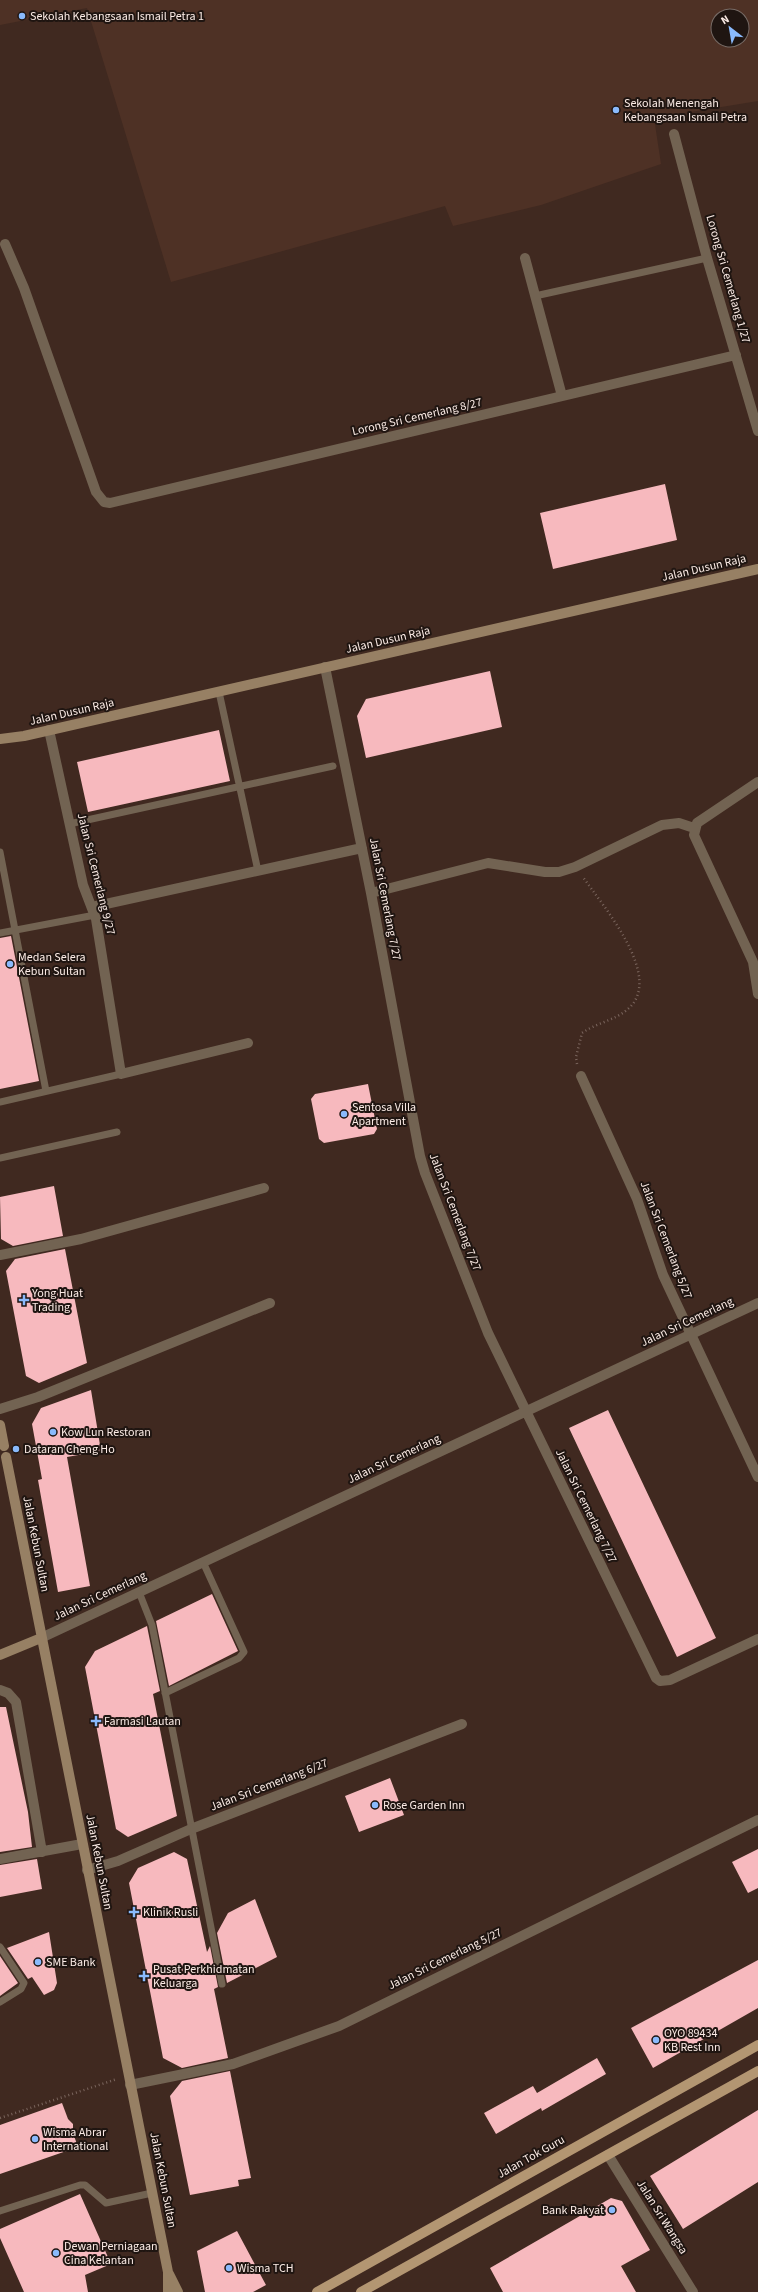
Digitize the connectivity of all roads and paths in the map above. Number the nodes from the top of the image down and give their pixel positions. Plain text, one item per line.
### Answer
1 (674, 134) dead end
2 (5, 244) dead end
3 (526, 258) dead end
4 (707, 258) junction
5 (535, 296) junction
6 (736, 355) junction
7 (562, 396) junction
8 (758, 431) edge
9 (758, 569) edge
10 (325, 668) junction
11 (219, 692) junction
12 (48, 730) junction
13 (24, 736) junction
14 (0, 739) edge
15 (0, 745) edge
16 (332, 766) dead end
17 (758, 782) edge
18 (240, 786) junction
19 (69, 824) junction
20 (694, 828) junction
21 (362, 848) junction
22 (0, 852) edge
23 (576, 867) junction
24 (258, 871) junction
25 (371, 893) junction
26 (94, 911) junction
27 (15, 930) junction
28 (0, 933) edge
29 (757, 993) edge
30 (248, 1043) dead end
31 (121, 1074) junction
32 (582, 1076) joint
33 (46, 1091) junction
34 (0, 1102) edge
35 (117, 1132) dead end
36 (0, 1158) edge
37 (264, 1188) dead end
38 (0, 1256) edge
39 (270, 1303) dead end
40 (758, 1303) edge
41 (691, 1334) junction
42 (0, 1409) edge
43 (526, 1411) junction
44 (0, 1425) edge
45 (4, 1446) dead end
46 (6, 1457) dead end
47 (758, 1477) edge
48 (203, 1562) junction
49 (139, 1592) junction
50 (41, 1638) junction
51 (758, 1639) edge
52 (0, 1655) edge
53 (0, 1690) edge
54 (165, 1693) junction
55 (462, 1724) dead end
56 (758, 1820) edge
57 (191, 1829) junction
58 (82, 1844) junction
59 (42, 1852) junction
60 (0, 1859) edge
61 (87, 1870) junction
62 (0, 1948) edge
63 (222, 1984) dead end
64 (0, 2002) edge
65 (758, 2045) edge
66 (758, 2071) edge
67 (129, 2080) junction
68 (0, 2118) edge
69 (608, 2155) junction
70 (152, 2193) junction
71 (0, 2211) edge
72 (168, 2272) junction
73 (167, 2290) edge
74 (178, 2292) edge
75 (317, 2292) edge
76 (361, 2292) edge
77 (693, 2292) edge

1 - 4 street, Lorong Sri Cemerlang 1/27
2 - 7 street, Lorong Sri Cemerlang 8/27
3 - 5 street
4 - 5 lane
4 - 6 street, Lorong Sri Cemerlang 1/27
5 - 7 street
6 - 7 street, Lorong Sri Cemerlang 8/27
6 - 8 street, Lorong Sri Cemerlang 1/27
9 - 10 main road, Jalan Dusun Raja
10 - 11 main road, Jalan Dusun Raja
10 - 21 street, Jalan Sri Cemerlang 7/27
11 - 12 main road, Jalan Dusun Raja
11 - 18 lane
12 - 13 main road, Jalan Dusun Raja
12 - 19 street, Jalan Sri Cemerlang 9/27
13 - 14 main road, Jalan Dusun Raja
13 - 15 main road, Jalan Dusun Raja
16 - 18 lane
17 - 20 street
18 - 19 lane
18 - 24 lane
19 - 26 street, Jalan Sri Cemerlang 9/27
20 - 23 street
20 - 29 street
21 - 24 street
21 - 25 street, Jalan Sri Cemerlang 7/27
22 - 27 lane
23 - 25 street
23 - 32 path
24 - 26 street
25 - 43 street, Jalan Sri Cemerlang 7/27
26 - 27 lane
26 - 31 street, Jalan Sri Cemerlang 9/27
27 - 28 lane
27 - 33 lane
30 - 31 street
31 - 33 lane
32 - 41 street, Jalan Sri Cemerlang 5/27
33 - 34 lane
35 - 36 lane
37 - 38 street
39 - 42 street
40 - 41 street, Jalan Sri Cemerlang
41 - 43 street, Jalan Sri Cemerlang
41 - 47 street, Jalan Sri Cemerlang 5/27
43 - 48 street, Jalan Sri Cemerlang
43 - 51 street, Jalan Sri Cemerlang 7/27
44 - 45 main road
46 - 50 main road, Jalan Kebun Sultan
48 - 49 street, Jalan Sri Cemerlang
48 - 54 lane
49 - 50 street, Jalan Sri Cemerlang
49 - 54 lane
50 - 52 main road
50 - 58 main road, Jalan Kebun Sultan
53 - 59 street
54 - 57 lane
55 - 57 street, Jalan Sri Cemerlang 6/27
56 - 67 street, Jalan Sri Cemerlang 5/27
57 - 61 street, Jalan Sri Cemerlang 6/27
57 - 63 lane
58 - 59 street
58 - 61 main road, Jalan Kebun Sultan
59 - 60 street
61 - 67 main road, Jalan Kebun Sultan
62 - 64 lane
65 - 75 main road, Jalan Tok Guru
66 - 69 main road
67 - 68 path
67 - 70 main road, Jalan Kebun Sultan
69 - 76 main road
69 - 77 street, Jalan Sri Wangsa
70 - 71 lane
70 - 72 main road, Jalan Kebun Sultan
72 - 73 main road, Jalan Kebun Sultan
72 - 74 main road, Jalan Kebun Sultan

